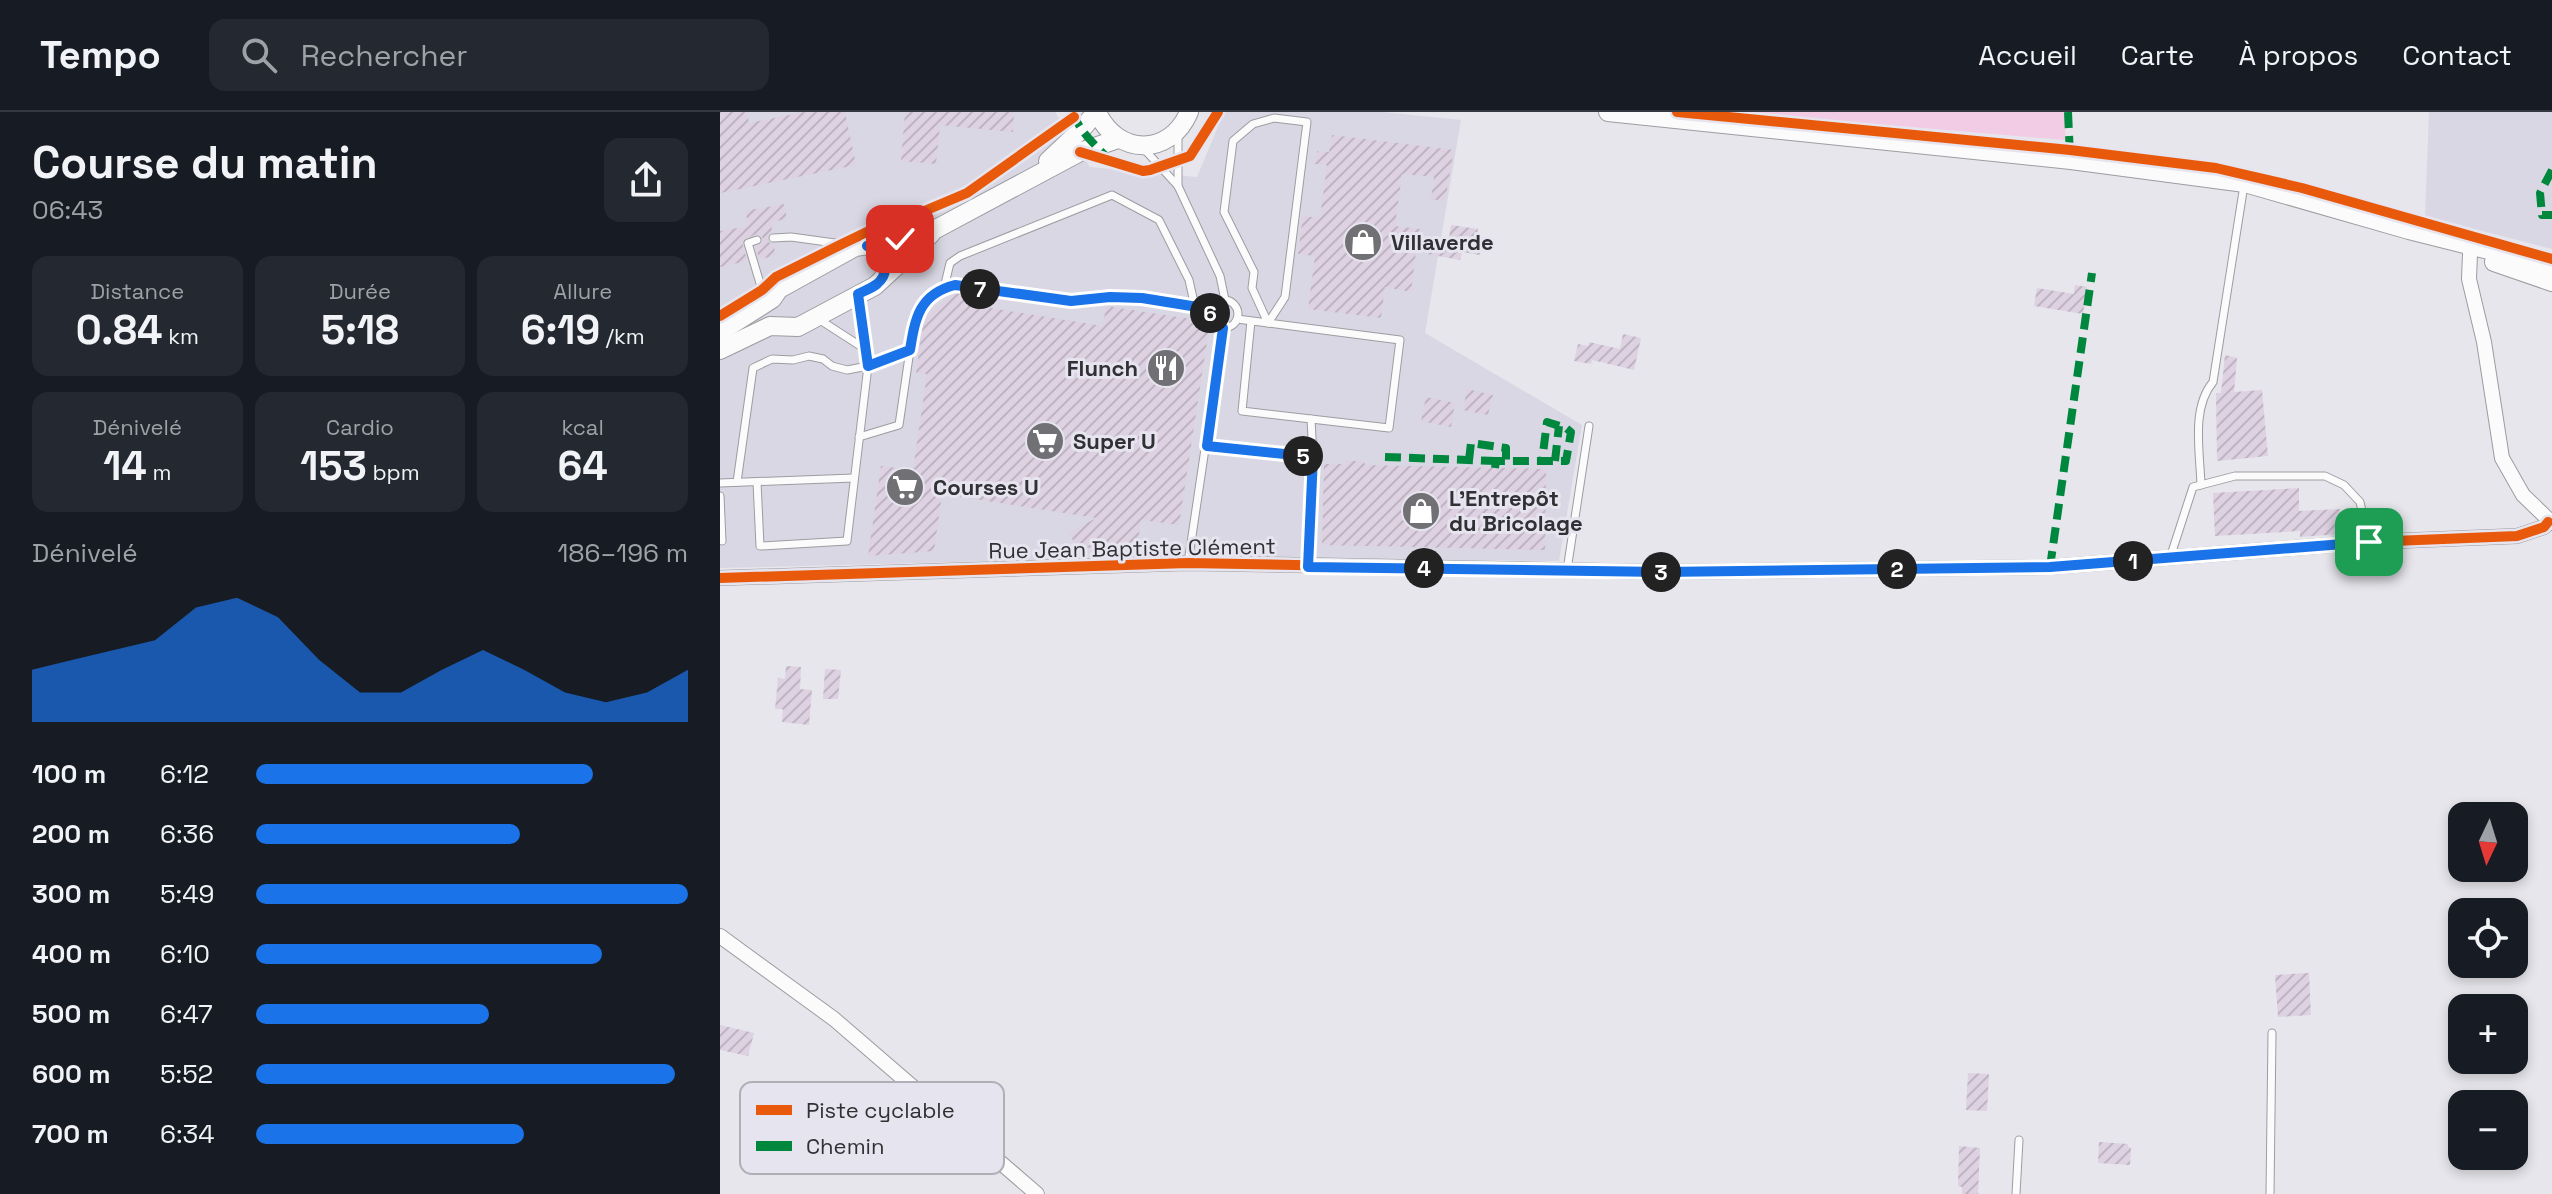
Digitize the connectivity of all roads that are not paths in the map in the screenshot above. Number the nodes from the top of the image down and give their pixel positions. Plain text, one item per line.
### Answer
1 (1096, 112) edge
2 (1189, 112) edge
3 (1608, 112) edge
4 (1178, 132) junction
5 (1118, 139) junction
6 (1141, 146) junction
7 (1028, 180) junction
8 (2245, 183) junction
9 (1178, 186) junction
10 (936, 229) junction
11 (2409, 230) junction
12 (773, 238) dead end
13 (757, 240) dead end
14 (858, 248) junction
15 (2470, 254) junction
16 (2552, 266) edge
17 (883, 276) junction
18 (2552, 282) edge
19 (944, 288) junction
20 (858, 294) junction
21 (772, 299) junction
22 (1225, 300) junction
23 (1195, 307) junction
24 (1210, 309) junction
25 (815, 318) junction
26 (1237, 319) junction
27 (1251, 321) junction
28 (1268, 323) junction
29 (783, 325) junction
30 (1223, 328) junction
31 (720, 332) edge
32 (865, 349) junction
33 (720, 350) edge
34 (910, 350) junction
35 (868, 366) junction
36 (1311, 419) junction
37 (1589, 426) dead end
38 (859, 437) junction
39 (1207, 446) junction
40 (1313, 457) junction
41 (854, 478) junction
42 (737, 482) junction
43 (757, 482) junction
44 (720, 483) edge
45 (2201, 485) junction
46 (720, 496) edge
47 (721, 515) edge
48 (2550, 522) edge
49 (722, 541) dead end
50 (2369, 542) junction
51 (2170, 558) junction
52 (1188, 563) junction
53 (1308, 567) junction
54 (1567, 570) junction
55 (720, 578) edge
56 (720, 936) edge
57 (2272, 1033) dead end
58 (907, 1082) edge
59 (2019, 1140) dead end
60 (1004, 1166) edge
61 (1037, 1194) edge
62 (2016, 1194) edge
63 (2270, 1194) edge

1 - 5 main road
1 - 7 main road
2 - 4 main road
3 - 8 main road
4 - 6 main road
4 - 9 lane
5 - 6 main road
5 - 7 main road
6 - 9 lane
7 - 10 main road
8 - 11 main road
8 - 45 lane
9 - 22 lane
10 - 14 main road
10 - 17 main road
11 - 15 main road
11 - 16 main road
12 - 14 lane
13 - 21 lane
14 - 17 main road
14 - 21 main road
15 - 18 main road
15 - 48 street
17 - 20 main road
19 - 23 lane
19 - 23 lane
19 - 34 lane
20 - 25 main road
20 - 32 lane
21 - 29 main road
21 - 31 main road
22 - 24 lane
22 - 26 lane
23 - 24 lane
24 - 30 lane
25 - 29 main road
25 - 32 lane
26 - 27 lane
26 - 30 lane
27 - 28 lane
27 - 36 lane
28 - 28 lane
28 - 36 lane
29 - 33 main road
30 - 39 lane
32 - 35 lane
34 - 35 lane
34 - 38 lane
35 - 38 lane
35 - 42 lane
36 - 40 lane
37 - 54 lane
38 - 41 lane
39 - 40 lane
39 - 52 lane
40 - 53 lane
41 - 43 lane
41 - 43 lane
42 - 43 lane
42 - 44 lane
45 - 50 lane
45 - 51 lane
46 - 47 lane
47 - 49 lane
48 - 50 street, Rue Jean Baptiste Clément
50 - 51 street, Rue Jean Baptiste Clément
51 - 54 street, Rue Jean Baptiste Clément
52 - 53 street, Rue Jean Baptiste Clément
52 - 55 street, Rue Jean Baptiste Clément
53 - 54 street, Rue Jean Baptiste Clément
56 - 58 street
57 - 63 lane
59 - 62 lane
60 - 61 street

